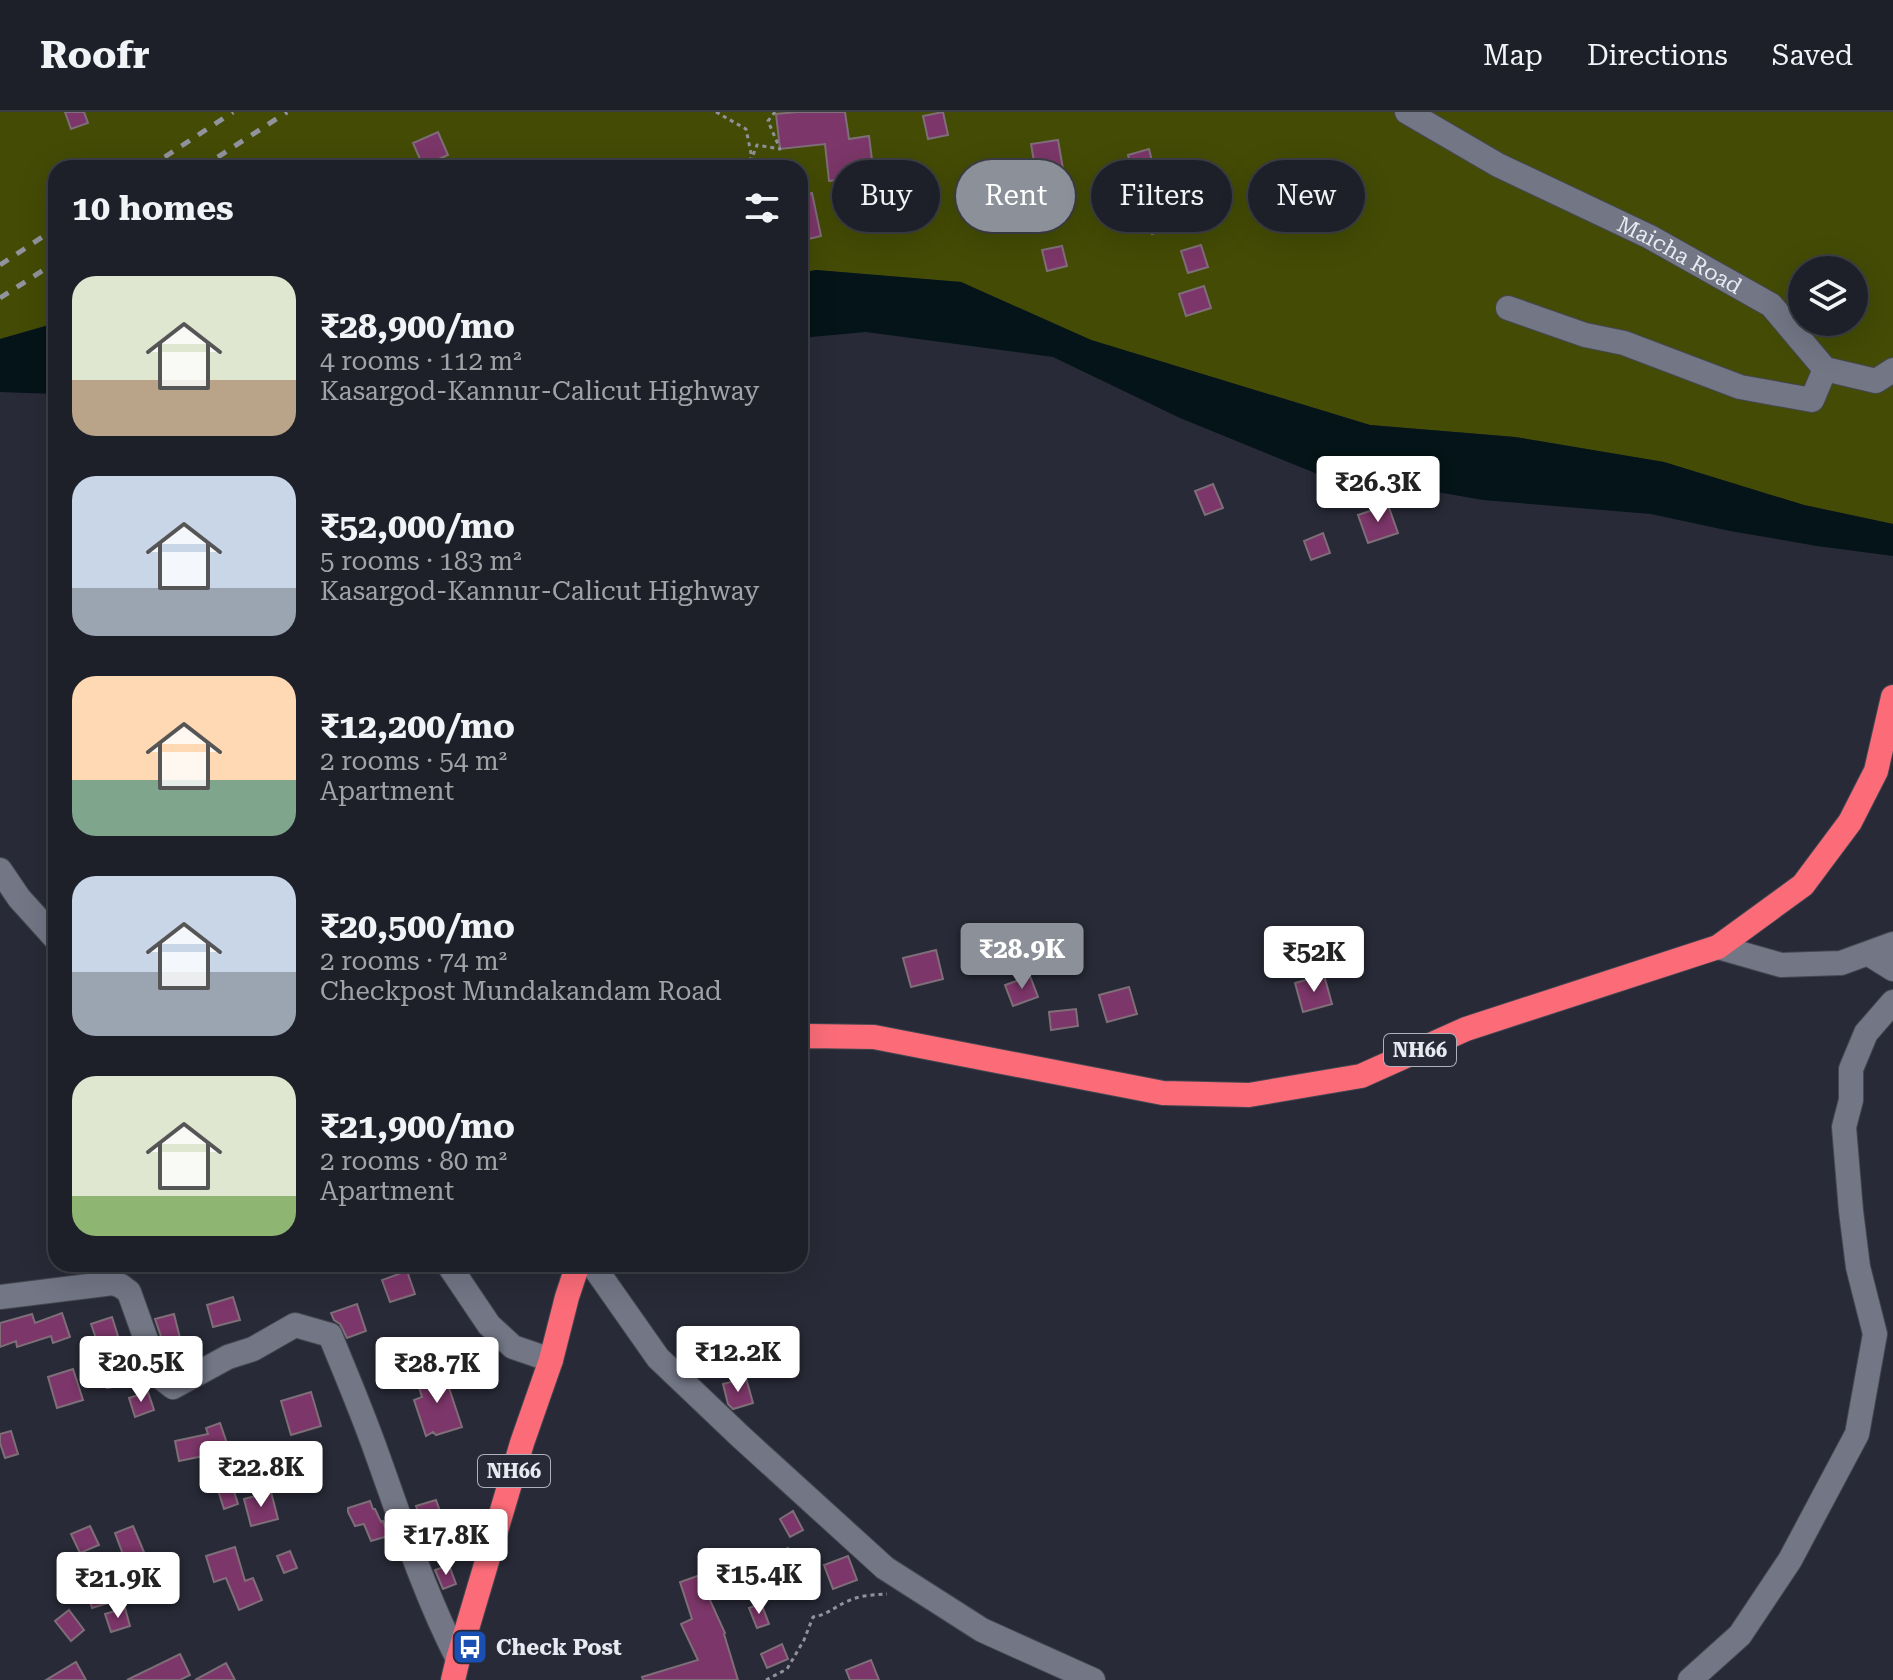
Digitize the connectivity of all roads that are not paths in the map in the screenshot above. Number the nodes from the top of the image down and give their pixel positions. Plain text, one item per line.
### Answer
1 (1407, 112) edge
2 (1508, 308) dead end
3 (1825, 369) junction
4 (1893, 370) edge
5 (1893, 697) edge
6 (0, 870) edge
7 (48, 930) edge
8 (1893, 944) edge
9 (1718, 947) junction
10 (1869, 954) junction
11 (1893, 969) edge
12 (1893, 1002) edge
13 (808, 1037) edge
14 (453, 1272) edge
15 (575, 1272) edge
16 (598, 1272) edge
17 (0, 1297) edge
18 (551, 1360) junction
19 (456, 1669) edge
20 (1093, 1680) edge
21 (1690, 1680) edge

1 - 3 street, Maicha Road
2 - 3 street
3 - 4 street
5 - 9 highway, NH66
6 - 7 street
8 - 10 street
9 - 10 street
9 - 13 highway, NH66
10 - 11 street
12 - 21 street
14 - 18 street
15 - 18 highway, NH66
16 - 20 street
17 - 19 street
18 - 19 highway, NH66

